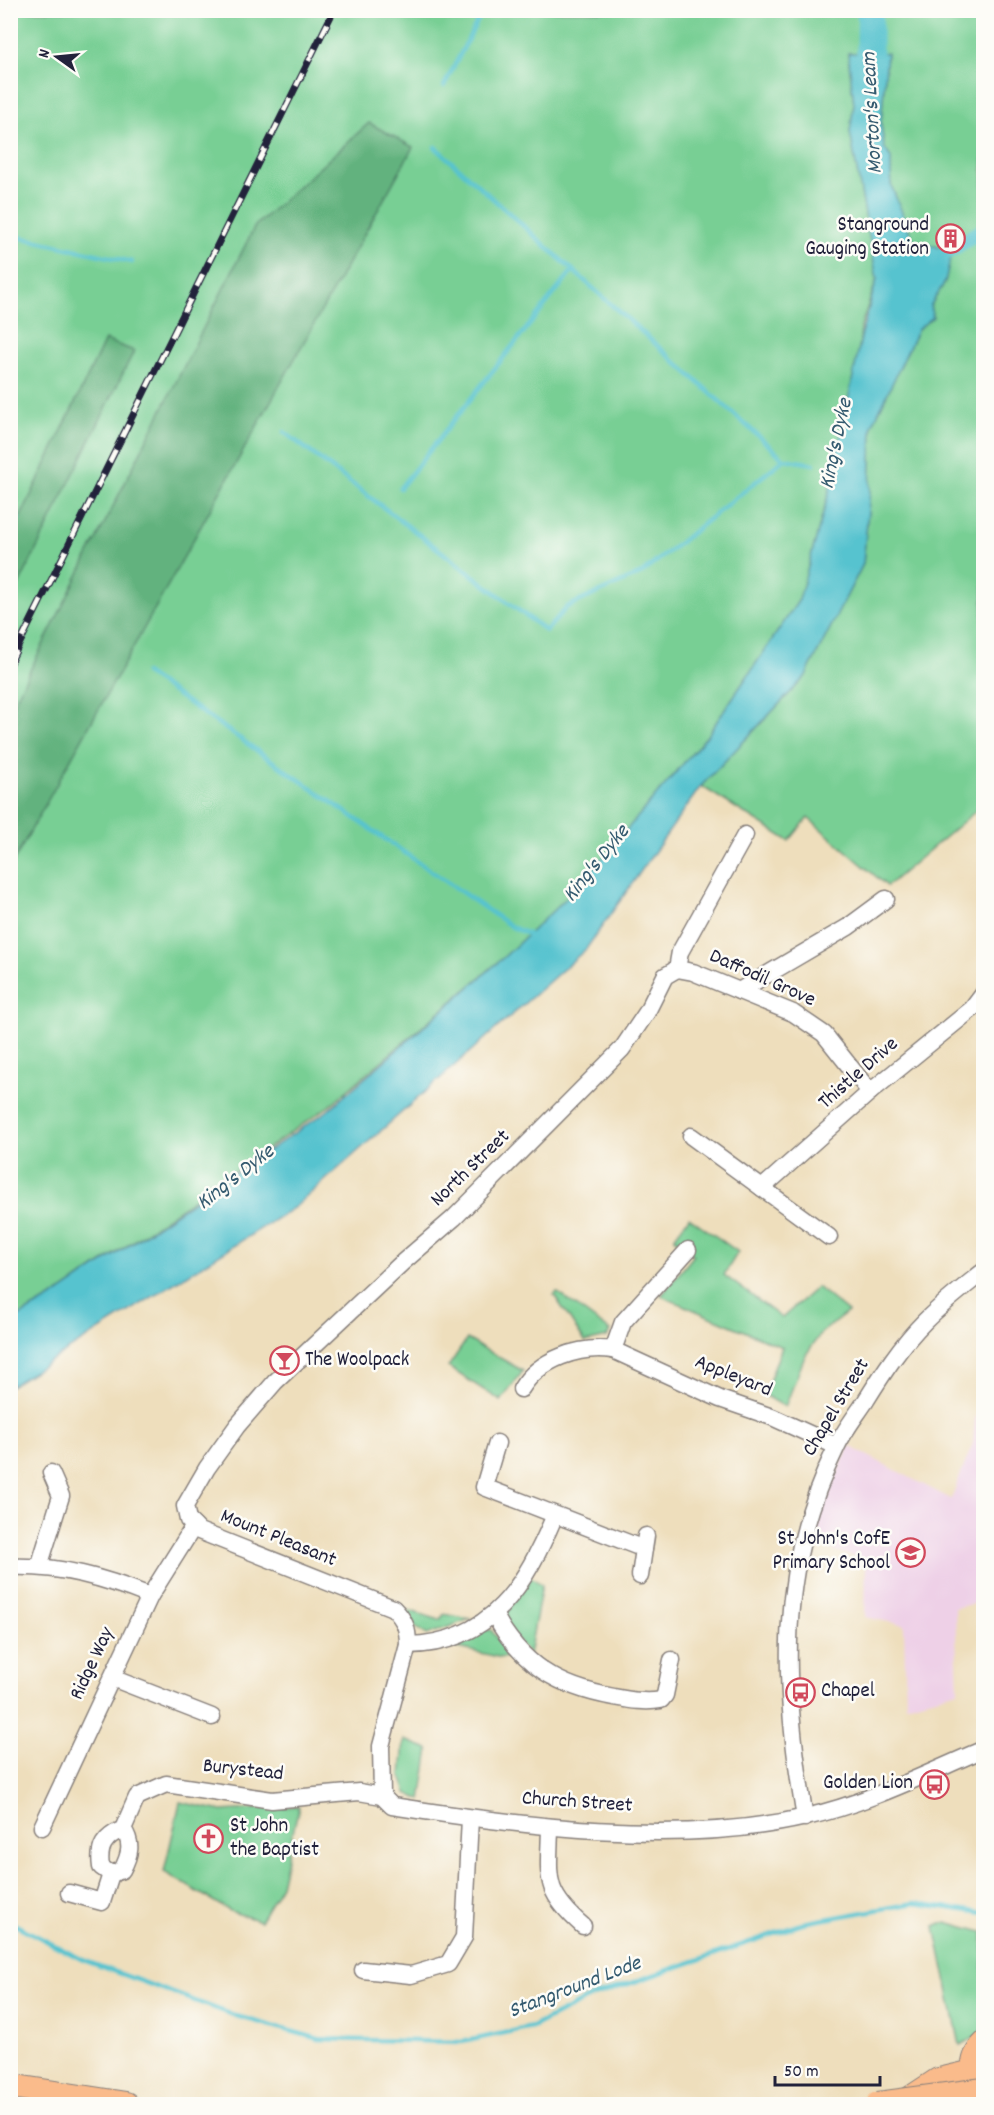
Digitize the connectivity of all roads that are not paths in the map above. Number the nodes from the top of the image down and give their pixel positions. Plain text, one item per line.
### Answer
1 (745, 835) dead end
2 (886, 899) dead end
3 (677, 969) junction
4 (739, 991) junction
5 (984, 993) edge
6 (870, 1092) junction
7 (691, 1136) dead end
8 (762, 1188) junction
9 (829, 1237) dead end
10 (688, 1250) dead end
11 (984, 1270) edge
12 (613, 1350) junction
13 (521, 1389) dead end
14 (497, 1443) dead end
15 (836, 1446) junction
16 (51, 1473) dead end
17 (185, 1506) joint
18 (555, 1515) junction
19 (194, 1526) junction
20 (39, 1567) junction
21 (10, 1568) edge
22 (640, 1576) dead end
23 (150, 1596) junction
24 (494, 1614) junction
25 (408, 1645) junction
26 (672, 1660) dead end
27 (112, 1678) junction
28 (212, 1717) dead end
29 (984, 1749) edge
30 (382, 1796) junction
31 (470, 1818) junction
32 (805, 1818) junction
33 (42, 1827) dead end
34 (550, 1827) junction
35 (123, 1829) junction
36 (111, 1874) junction
37 (69, 1893) dead end
38 (583, 1926) dead end
39 (363, 1970) dead end
40 (984, 2042) edge
41 (979, 2077) edge
42 (10, 2086) edge
43 (126, 2104) edge
44 (878, 2104) edge
45 (899, 2104) edge
46 (980, 2104) edge

1 - 3 street, North Street
2 - 4 street
3 - 4 street, Daffodil Grove
3 - 17 street, North Street
4 - 6 street, Daffodil Grove
5 - 6 street, Thistle Drive
6 - 8 street, Thistle Drive
7 - 8 street
8 - 9 street
10 - 12 street
11 - 15 street, Chapel Street
12 - 13 street, Appleyard
12 - 15 street, Appleyard
14 - 18 street
15 - 32 street, Chapel Street
16 - 20 street
17 - 19 street, Mount Pleasant
18 - 22 street
18 - 24 street
19 - 23 street, Ridge Way
19 - 25 street, Mount Pleasant
20 - 21 street
20 - 23 street
23 - 27 street, Ridge Way
24 - 25 street
24 - 26 street
25 - 30 street
27 - 28 street
27 - 33 street, Ridge Way
29 - 32 street, Church Street
30 - 31 street, Church Street
30 - 35 street, Burystead
31 - 34 street, Church Street
31 - 39 street
32 - 34 street, Church Street
34 - 38 street
35 - 36 street
35 - 36 street, Burystead
36 - 37 street
40 - 41 main road
41 - 44 highway, bridge
41 - 45 main road
41 - 46 main road
42 - 43 highway

